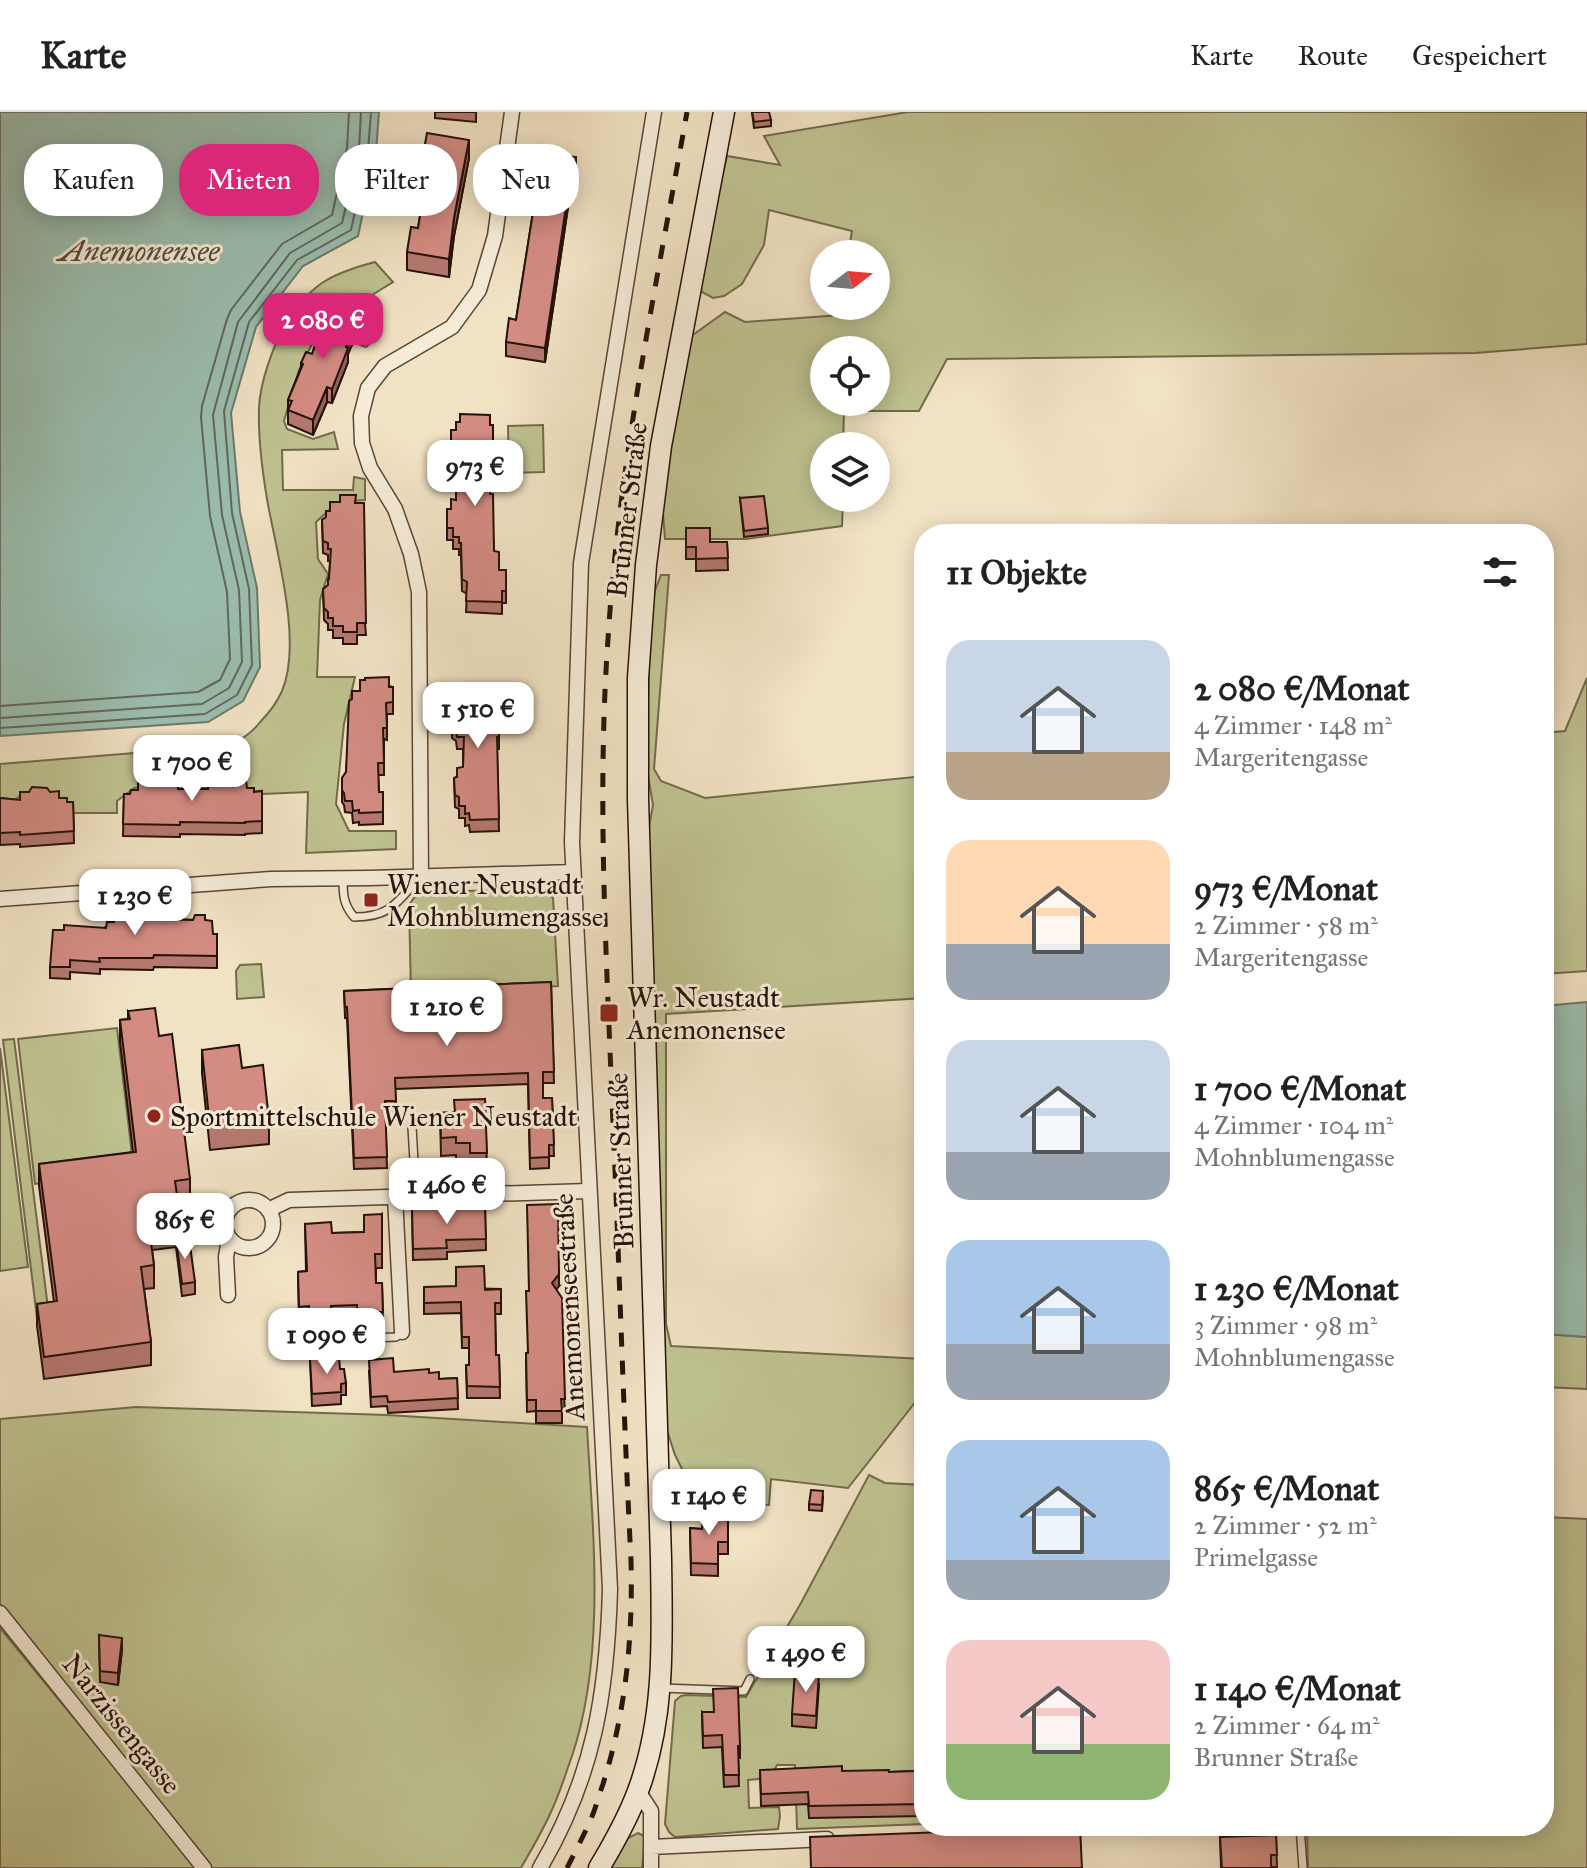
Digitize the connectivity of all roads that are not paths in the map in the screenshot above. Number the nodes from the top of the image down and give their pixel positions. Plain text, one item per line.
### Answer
1 (512, 112) edge
2 (654, 112) edge
3 (724, 112) edge
4 (573, 872) junction
5 (421, 877) junction
6 (343, 878) junction
7 (0, 899) edge
8 (412, 1127) dead end
9 (589, 1191) junction
10 (416, 1196) junction
11 (395, 1197) junction
12 (268, 1210) junction
13 (229, 1239) junction
14 (228, 1295) dead end
15 (402, 1332) joint
16 (345, 1339) dead end
17 (0, 1613) edge
18 (750, 1679) dead end
19 (660, 1688) junction
20 (638, 1791) junction
21 (1301, 1836) edge
22 (837, 1838) edge
23 (651, 1847) junction
24 (204, 1868) edge
25 (540, 1868) edge
26 (599, 1868) edge
27 (651, 1868) edge
28 (1303, 1868) edge

1 - 5 street
2 - 4 street, Anemonenseestraße
3 - 19 main road, Brunner Straße
4 - 5 street
4 - 9 street, Anemonenseestraße
5 - 6 street
5 - 6 lane
6 - 7 street
8 - 10 lane
9 - 10 street
9 - 25 street, Anemonenseestraße
10 - 11 street
11 - 12 street
11 - 15 street
12 - 13 street
12 - 13 street
13 - 14 street
15 - 16 lane
17 - 24 street, Narzissengasse
18 - 19 lane
19 - 20 main road, Brunner Straße
20 - 23 street
20 - 26 main road, Brunner Straße
21 - 28 lane
22 - 23 street
23 - 27 street

